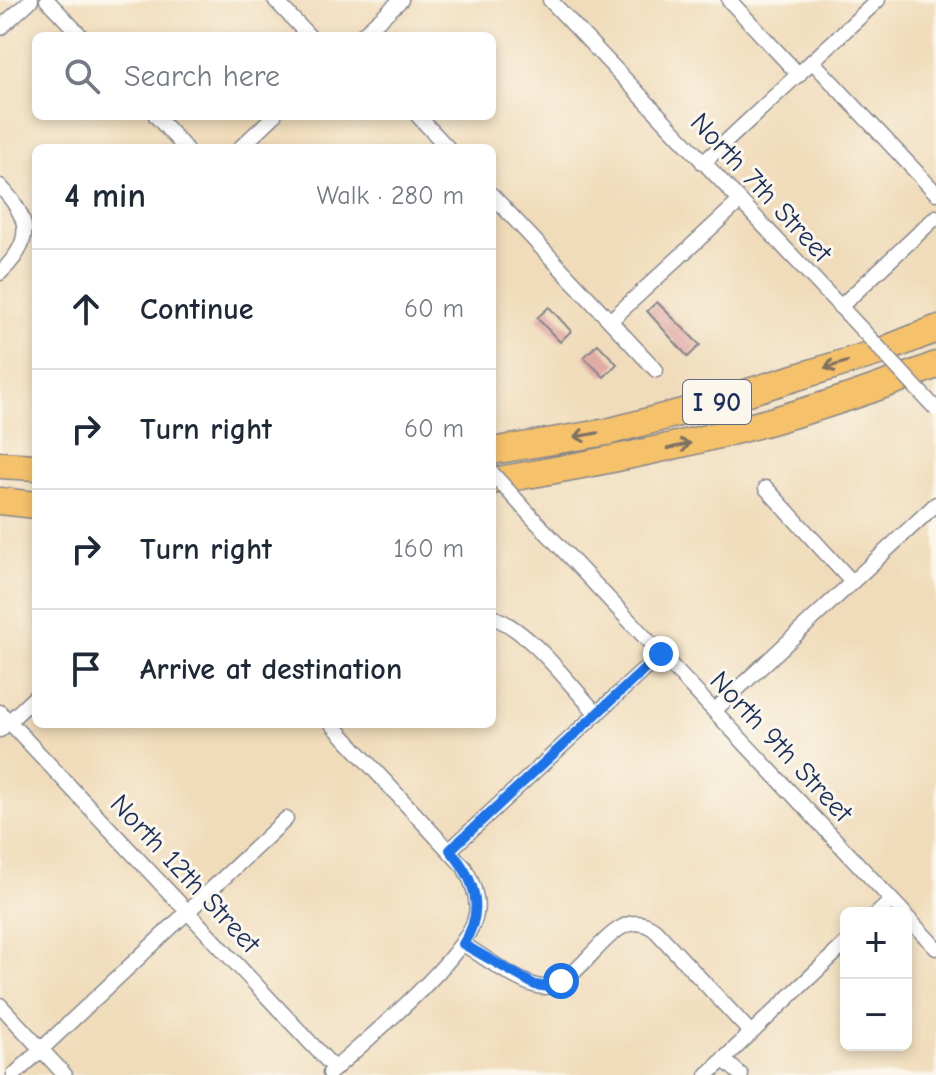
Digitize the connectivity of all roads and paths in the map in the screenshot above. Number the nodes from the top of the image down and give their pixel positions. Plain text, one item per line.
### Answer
1 (31, 0) edge
2 (47, 0) edge
3 (275, 0) edge
4 (401, 0) edge
5 (550, 0) edge
6 (729, 0) edge
7 (878, 0) edge
8 (0, 28) edge
9 (77, 32) edge
10 (305, 32) edge
11 (365, 32) edge
12 (812, 61) junction
13 (799, 75) junction
14 (160, 120) edge
15 (270, 120) edge
16 (422, 120) edge
17 (181, 144) edge
18 (244, 144) edge
19 (444, 144) edge
20 (703, 163) junction
21 (0, 186) edge
22 (936, 193) edge
23 (496, 199) edge
24 (739, 202) junction
25 (936, 217) edge
26 (0, 273) edge
27 (840, 307) junction
28 (610, 321) junction
29 (936, 329) edge
30 (936, 365) edge
31 (656, 370) dead end
32 (936, 409) edge
33 (496, 450) edge
34 (0, 465) edge
35 (32, 467) edge
36 (496, 477) edge
37 (496, 480) edge
38 (766, 488) dead end
39 (0, 501) edge
40 (936, 504) edge
41 (32, 505) edge
42 (852, 582) junction
43 (496, 619) edge
44 (661, 654) junction
45 (32, 699) edge
46 (714, 711) junction
47 (597, 714) junction
48 (3, 721) edge
49 (336, 728) edge
50 (286, 819) dead end
51 (450, 850) junction
52 (892, 900) junction
53 (884, 907) edge
54 (898, 907) edge
55 (188, 912) junction
56 (912, 922) edge
57 (463, 944) junction
58 (936, 948) edge
59 (840, 949) edge
60 (0, 1005) edge
61 (751, 1033) junction
62 (41, 1049) junction
63 (723, 1059) junction
64 (332, 1072) edge
65 (14, 1075) edge
66 (65, 1075) edge
67 (707, 1075) edge
68 (741, 1075) edge

1 - 8 street
2 - 9 street
3 - 10 street
4 - 11 street
5 - 20 street, North 7th Street
6 - 13 street
7 - 12 street
12 - 13 street
12 - 22 street
13 - 20 street
14 - 17 street
15 - 18 street
16 - 19 street
20 - 24 street, North 7th Street
21 - 26 street
23 - 28 street
24 - 27 street, North 7th Street
24 - 28 street
25 - 27 street
27 - 32 street, North 7th Street, bridge
28 - 31 street
29 -> 33 highway, I 90
37 -> 30 highway, I 90
34 - 35 highway
36 - 44 street, North 9th Street, bridge
38 - 42 street
39 - 41 highway
40 - 42 street
42 - 46 street
43 - 47 street
44 - 46 street, North 9th Street
44 - 47 street
45 - 48 street
46 - 52 street, North 9th Street
47 - 51 street
48 - 55 street, North 12th Street
49 - 51 street
50 - 55 street
51 - 57 street
52 - 53 street
52 - 54 street, North 9th Street
55 - 62 street
55 - 64 street, North 12th Street
56 - 58 street, North 9th Street
57 - 61 street
57 - 64 street
59 - 61 street
60 - 62 street
61 - 63 street
62 - 65 street
62 - 66 street
63 - 67 street
63 - 68 street

